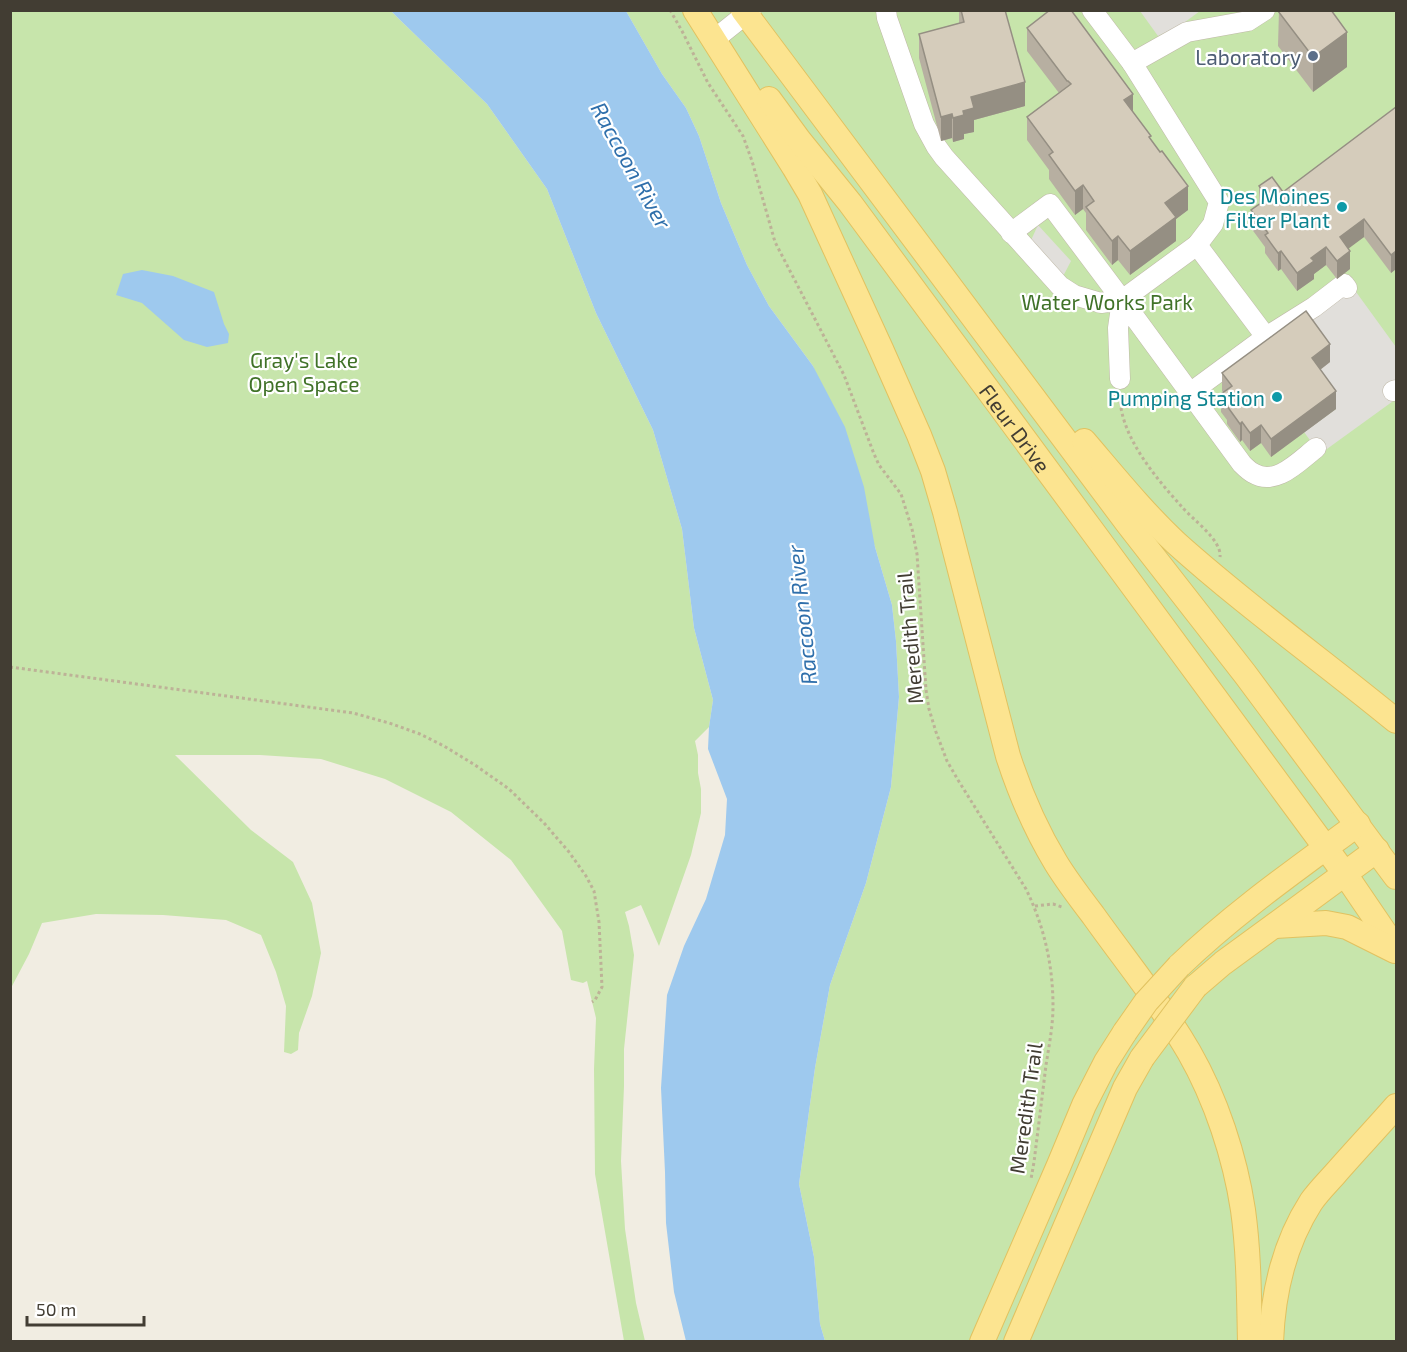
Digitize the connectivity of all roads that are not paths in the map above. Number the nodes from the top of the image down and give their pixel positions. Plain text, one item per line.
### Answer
1 (695, 10) edge
2 (704, 10) edge
3 (886, 10) edge
4 (1092, 10) edge
5 (1265, 10) edge
6 (747, 12) edge
7 (721, 34) junction
8 (1132, 63) junction
9 (1011, 232) junction
10 (1197, 244) junction
11 (948, 284) junction
12 (1347, 288) dead end
13 (1122, 300) junction
14 (1266, 337) junction
15 (1120, 379) road end
16 (1190, 393) junction
17 (1316, 448) dead end
18 (1396, 721) edge
19 (1358, 824) junction
20 (1325, 848) junction
21 (1377, 850) junction
22 (1345, 874) junction
23 (1396, 877) edge
24 (1275, 926) junction
25 (1396, 950) edge
26 (1396, 1106) edge
27 (982, 1341) edge
28 (1016, 1341) edge
29 (1250, 1341) edge
30 (1271, 1341) edge

1 - 29 main road
2 - 7 main road, Fleur Drive
3 - 9 lane
4 - 8 lane
5 - 8 lane
6 - 7 lane
6 - 11 main road, Fleur Drive
7 - 20 main road, Fleur Drive
8 - 10 lane
9 - 13 lane
9 - 13 lane
10 - 13 lane
10 - 14 lane
11 - 18 main road
11 - 19 main road, Fleur Drive
12 - 14 lane
13 - 15 lane
13 - 16 lane
14 - 16 lane
16 - 17 lane
19 - 20 main road
19 - 21 main road, Fleur Drive
20 - 22 main road, Fleur Drive
20 - 27 main road, bridge
21 - 22 main road
21 - 23 main road, Fleur Drive
22 - 24 main road
22 - 25 main road, Fleur Drive
24 - 25 main road
24 - 28 main road, bridge
26 - 30 main road

